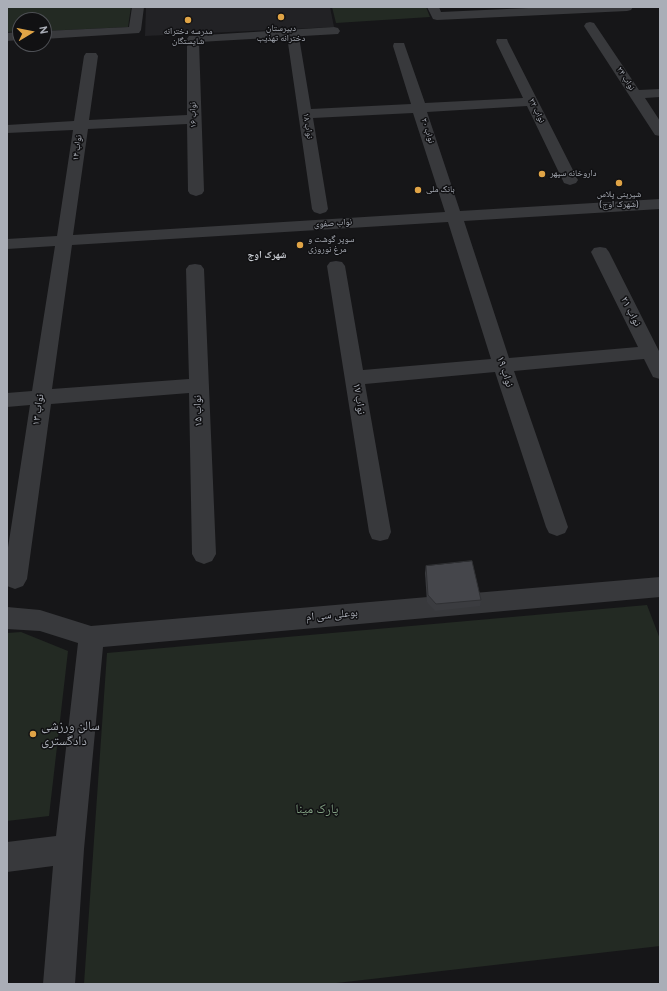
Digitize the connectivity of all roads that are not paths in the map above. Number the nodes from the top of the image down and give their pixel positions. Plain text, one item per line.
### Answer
1 (138, 7) edge
2 (433, 7) edge
3 (627, 7) edge
4 (590, 26) dead end
5 (334, 31) dead end
6 (52, 35) edge
7 (502, 42) dead end
8 (294, 43) dead end
9 (399, 46) dead end
10 (91, 56) dead end
11 (660, 93) edge
12 (635, 95) junction
13 (532, 102) junction
14 (419, 108) junction
15 (305, 114) junction
16 (195, 119) junction
17 (81, 125) junction
18 (7, 129) edge
19 (660, 132) edge
20 (570, 180) dead end
21 (196, 191) dead end
22 (660, 204) edge
23 (320, 209) dead end
24 (455, 216) junction
25 (64, 241) junction
26 (7, 244) edge
27 (600, 252) dead end
28 (336, 266) dead end
29 (195, 269) dead end
30 (650, 352) junction
31 (502, 365) junction
32 (660, 372) edge
33 (354, 378) junction
34 (198, 385) junction
35 (41, 397) junction
36 (7, 400) edge
37 (557, 527) dead end
38 (380, 532) dead end
39 (204, 554) dead end
40 (15, 579) dead end
41 (660, 587) edge
42 (7, 618) edge
43 (92, 637) junction
44 (69, 849) junction
45 (7, 856) edge
46 (59, 984) edge

1 - 6 street
2 - 3 street
4 - 12 street, نواب ۲۴
5 - 16 street, نواب ۱۶
7 - 13 street, نواب ۲۲
8 - 15 street, نواب ۱۸
9 - 14 street, نواب ۲۰
10 - 17 street, نواب ۱۴
11 - 12 street
12 - 19 street, نواب ۲۴
13 - 14 street
13 - 20 street, نواب ۲۲
14 - 15 street
14 - 24 street, نواب ۲۰
15 - 23 street, نواب ۱۸
16 - 17 street
16 - 21 street, نواب ۱۶
17 - 18 street
17 - 25 street, نواب ۱۴
22 - 24 street, نواب صفوی
24 - 25 street, نواب صفوی
24 - 31 street, نواب ۱۹
25 - 26 street, نواب صفوی
25 - 35 street, نواب ۱۳
27 - 30 street, نواب ۲۱
28 - 33 street, نواب ۱۷
29 - 34 street, نواب ۱۵
30 - 31 street
30 - 32 street, نواب ۲۱
31 - 33 street
31 - 37 street, نواب ۱۹
33 - 38 street, نواب ۱۷
34 - 35 street
34 - 39 street, نواب ۱۵
35 - 36 street
35 - 40 street, نواب ۱۳
41 - 43 street, بوعلی سی ام
42 - 43 street, بوعلی سی ام
43 - 44 street
44 - 45 street
44 - 46 street

